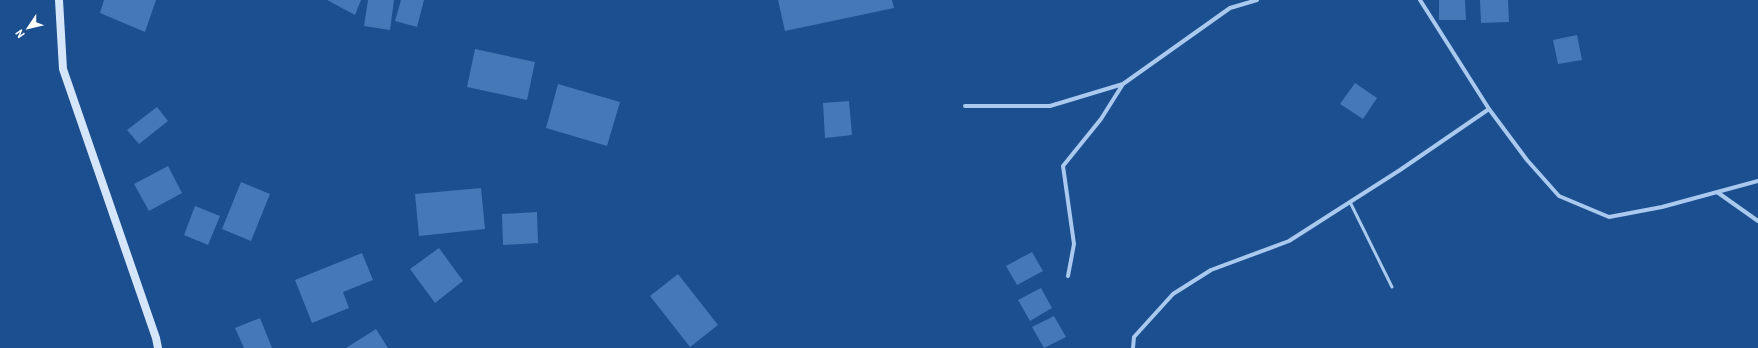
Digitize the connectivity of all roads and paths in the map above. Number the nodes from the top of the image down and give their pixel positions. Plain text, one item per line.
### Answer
1 (59, 0) edge
2 (1257, 0) edge
3 (1420, 0) edge
4 (1123, 84) junction
5 (965, 106) dead end
6 (1489, 109) junction
7 (1758, 181) edge
8 (1717, 192) junction
9 (1350, 202) junction
10 (1758, 221) edge
11 (1068, 276) dead end
12 (1392, 286) dead end
13 (158, 348) edge
14 (1133, 348) edge

1 - 13 main road
2 - 4 street
3 - 6 street
4 - 5 street
4 - 11 street
6 - 8 street
6 - 9 street
7 - 8 street
8 - 10 street
9 - 12 lane
9 - 14 street

